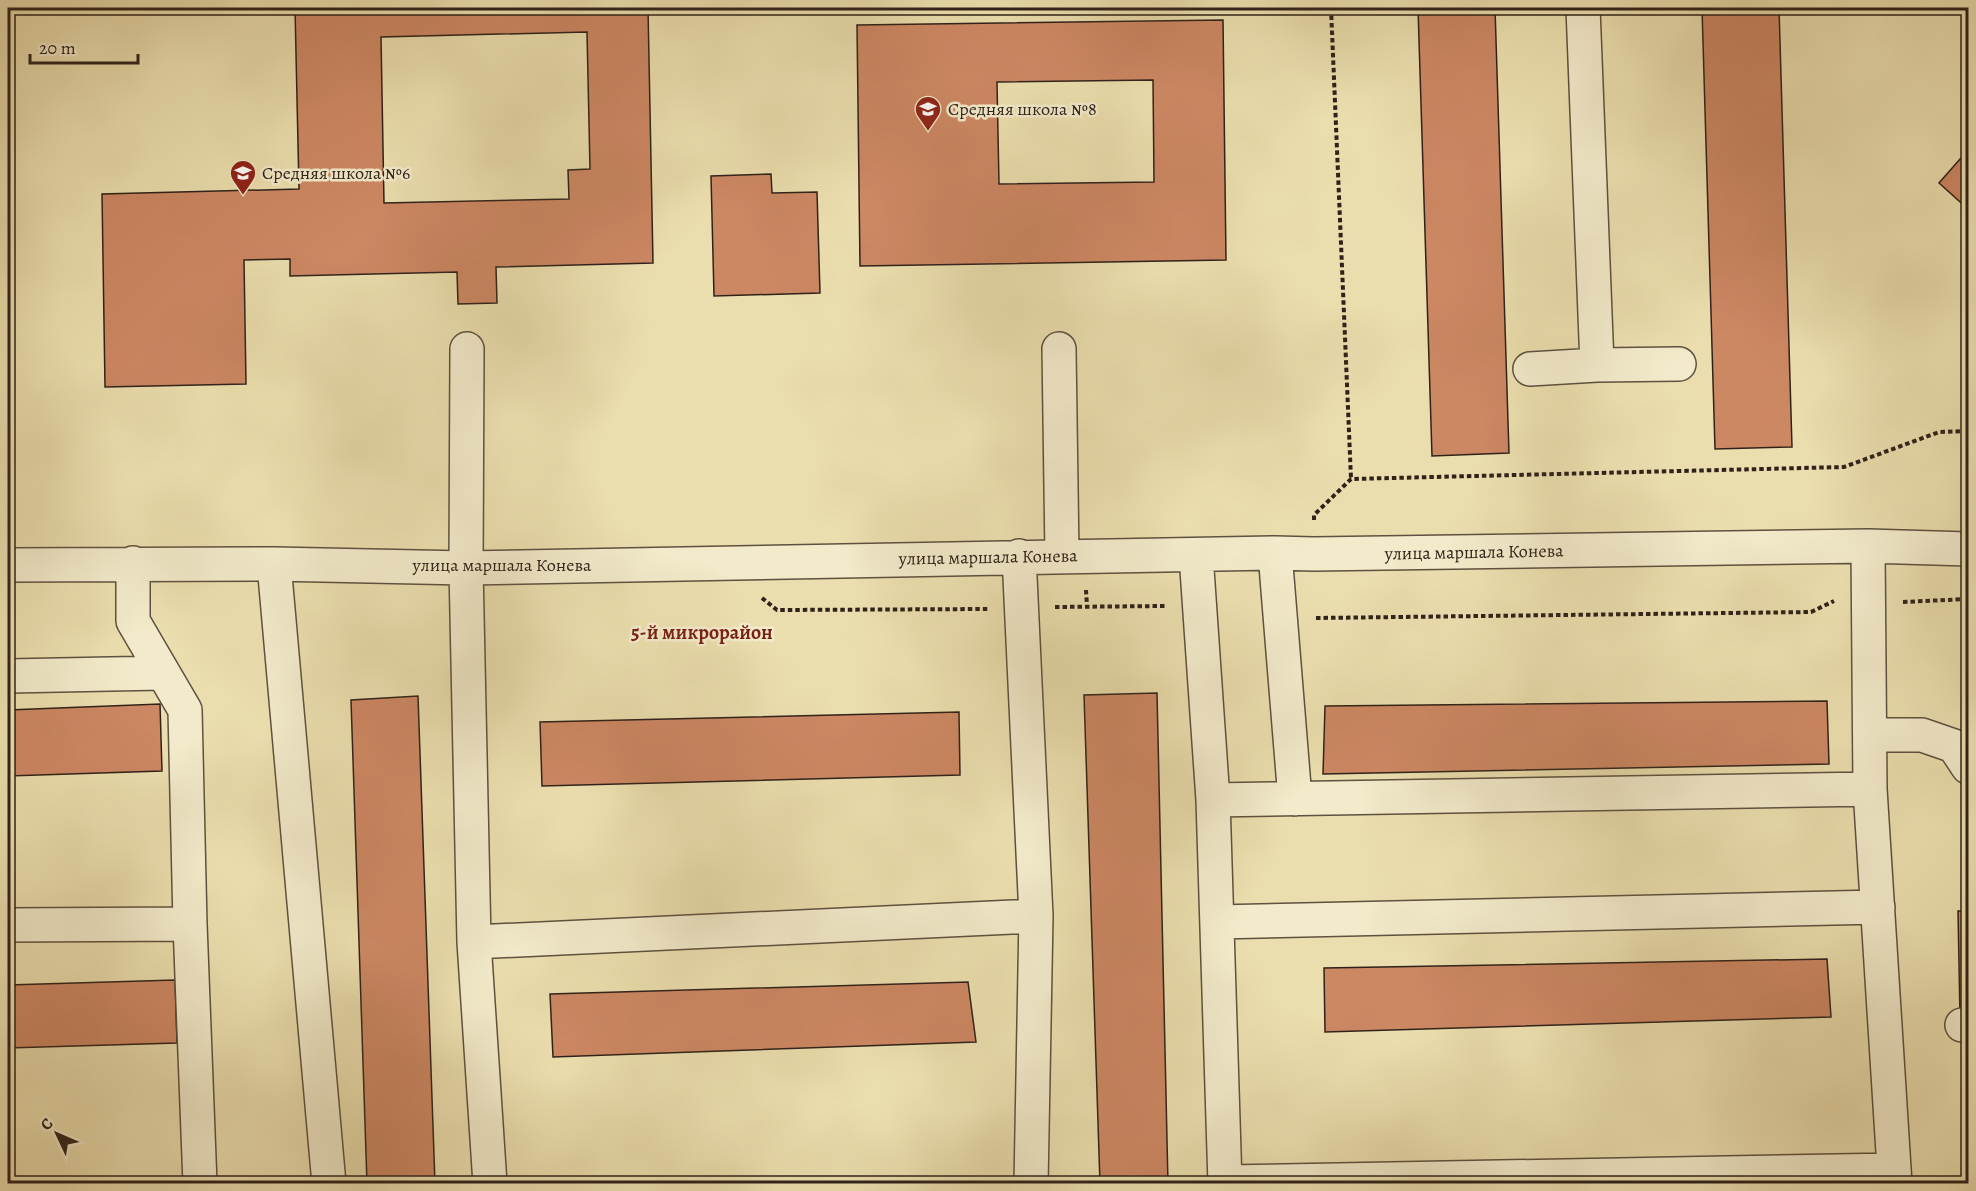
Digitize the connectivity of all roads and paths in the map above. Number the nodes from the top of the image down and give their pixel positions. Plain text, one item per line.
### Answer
1 (1331, 8) edge
2 (1583, 8) edge
3 (467, 349) dead end
4 (1059, 349) dead end
5 (1679, 364) dead end
6 (1597, 365) junction
7 (1530, 369) dead end
8 (1968, 431) edge
9 (1352, 479) junction
10 (1868, 546) junction
11 (1968, 549) edge
12 (1275, 553) junction
13 (1314, 554) junction
14 (1196, 555) junction
15 (1019, 556) junction
16 (1062, 556) junction
17 (133, 563) junction
18 (274, 564) junction
19 (8, 565) edge
20 (466, 568) junction
21 (761, 598) dead end
22 (1968, 599) edge
23 (1868, 600) junction
24 (1200, 606) junction
25 (1279, 606) junction
26 (1022, 609) junction
27 (162, 674) junction
28 (8, 676) edge
29 (1870, 735) junction
30 (1968, 767) edge
31 (1870, 789) junction
32 (1295, 799) junction
33 (1214, 800) junction
34 (1878, 907) junction
35 (1036, 916) junction
36 (1217, 922) junction
37 (190, 924) junction
38 (8, 925) edge
39 (474, 942) junction
40 (1894, 1177) edge
41 (1225, 1183) edge
42 (200, 1184) edge
43 (329, 1184) edge
44 (489, 1184) edge
45 (1031, 1184) edge

1 - 9 path
2 - 6 street
3 - 20 street
4 - 16 street
5 - 6 street
6 - 7 street
8 - 9 path
9 - 13 path
10 - 11 street, улица маршала Конева
10 - 13 street, улица маршала Конева
10 - 23 street
12 - 13 street, улица маршала Конева
12 - 14 street, улица маршала Конева
12 - 25 street
14 - 16 street, улица маршала Конева
14 - 24 street
15 - 16 street, улица маршала Конева
15 - 20 street, улица маршала Конева
15 - 26 street
17 - 18 street, улица маршала Конева
17 - 19 street, улица маршала Конева
17 - 27 street
18 - 20 street, улица маршала Конева
18 - 43 street
20 - 39 street
21 - 26 path
22 - 23 path
23 - 25 path
23 - 29 street
24 - 26 path
24 - 33 street
25 - 32 street
26 - 35 street
27 - 28 street
27 - 37 street
29 - 30 street
29 - 31 street
31 - 32 street
31 - 34 street
32 - 33 street
33 - 36 street
34 - 36 street
34 - 40 street
35 - 39 street
35 - 45 street
36 - 41 street
37 - 38 street
37 - 42 street
39 - 44 street
40 - 41 street

